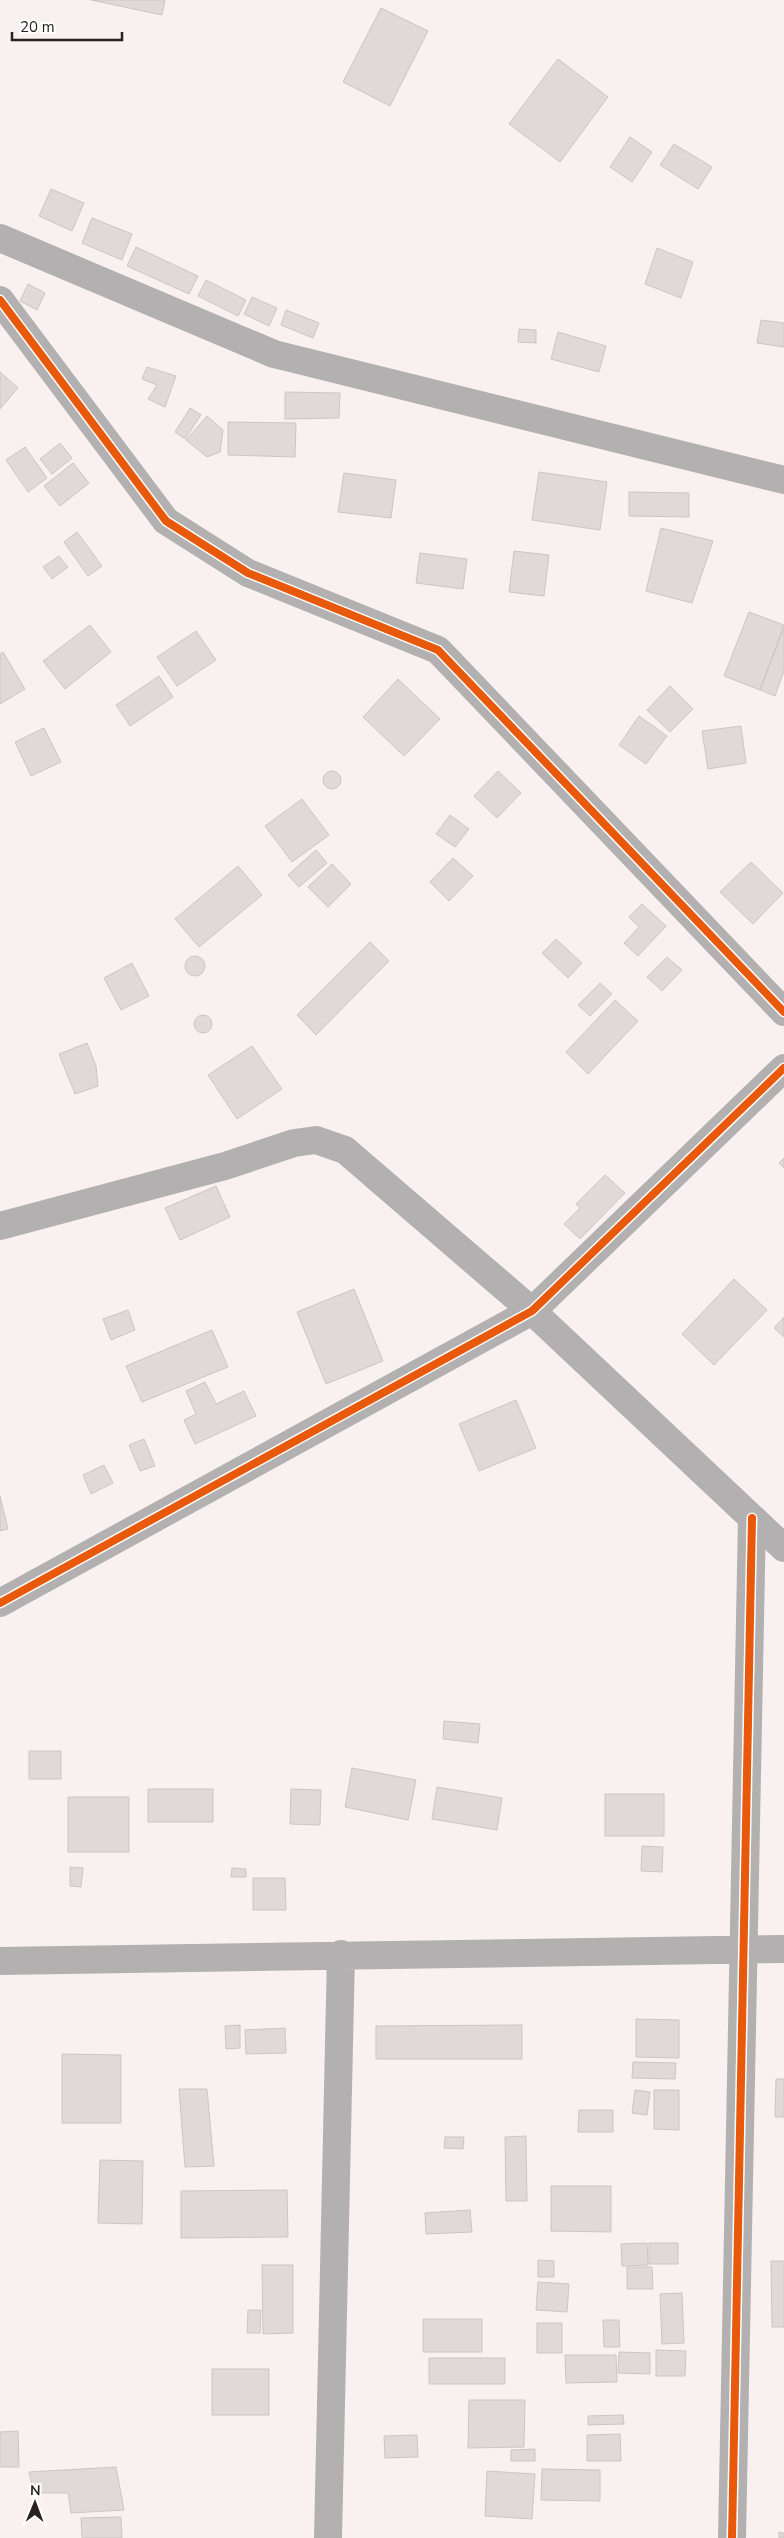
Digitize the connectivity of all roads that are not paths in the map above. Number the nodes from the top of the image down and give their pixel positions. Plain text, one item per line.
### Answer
1 (0, 238) edge
2 (0, 300) edge
3 (784, 480) edge
4 (784, 1012) edge
5 (784, 1068) edge
6 (0, 1226) edge
7 (532, 1311) junction
8 (752, 1518) junction
9 (784, 1548) edge
10 (0, 1603) edge
11 (743, 1949) junction
12 (784, 1949) edge
13 (341, 1954) junction
14 (0, 1961) edge
15 (328, 2538) edge
16 (732, 2538) edge

1 - 3 street
2 - 4 street
5 - 7 street
6 - 7 street
7 - 8 street
7 - 10 street
8 - 9 street
8 - 11 street
11 - 12 street
11 - 13 street
11 - 16 street
13 - 14 street
13 - 15 street

